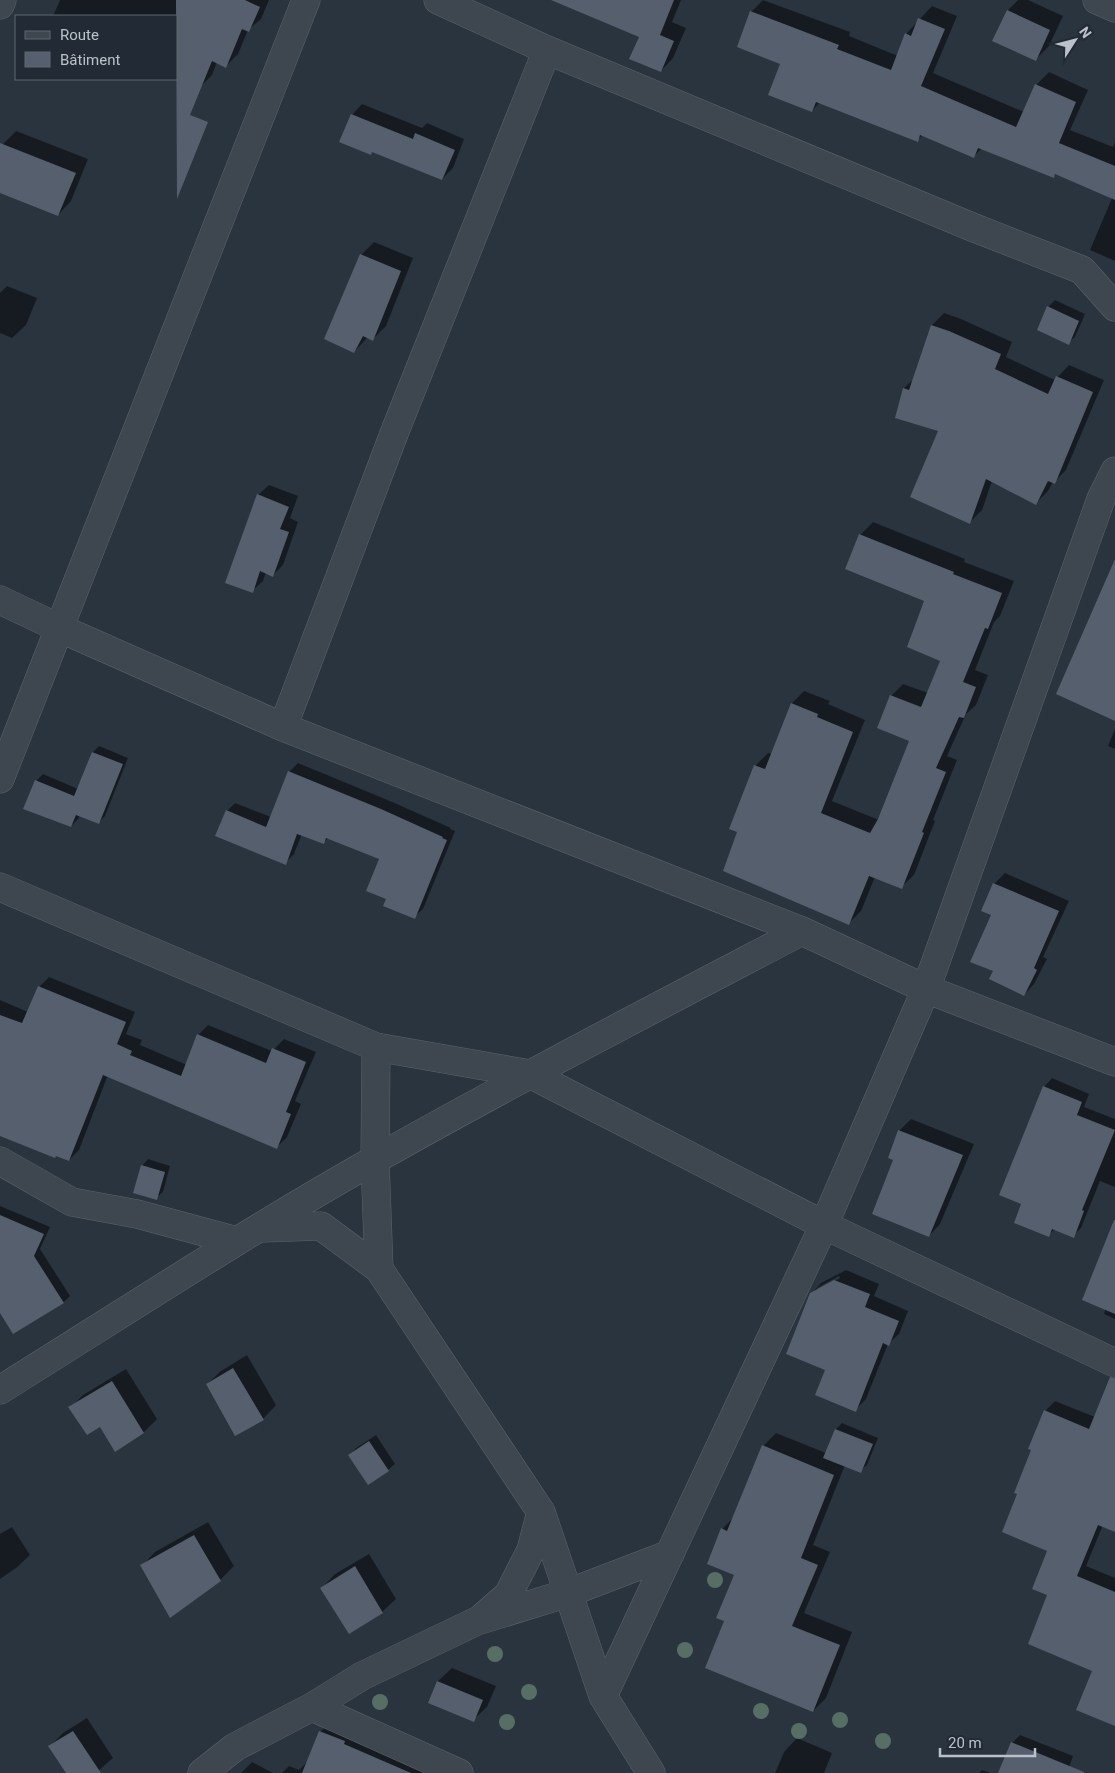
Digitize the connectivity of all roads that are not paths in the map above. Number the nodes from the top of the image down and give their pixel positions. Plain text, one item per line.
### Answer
1 (2, 0) edge
2 (306, 0) edge
3 (438, 0) edge
4 (1097, 0) edge
5 (0, 6) edge
6 (1115, 8) edge
7 (547, 50) junction
8 (1115, 307) edge
9 (1115, 471) edge
10 (1108, 502) edge
11 (0, 600) edge
12 (60, 628) junction
13 (283, 727) junction
14 (0, 779) edge
15 (0, 887) edge
16 (802, 931) junction
17 (926, 988) junction
18 (376, 1047) junction
19 (1115, 1062) edge
20 (530, 1074) junction
21 (375, 1160) junction
22 (0, 1161) edge
23 (824, 1225) junction
24 (247, 1235) junction
25 (379, 1269) junction
26 (1115, 1363) edge
27 (0, 1390) edge
28 (541, 1512) junction
29 (670, 1554) junction
30 (568, 1593) junction
31 (477, 1621) junction
32 (603, 1696) junction
33 (312, 1707) junction
34 (202, 1773) edge
35 (459, 1773) edge
36 (651, 1773) edge

1 - 5 street
2 - 12 street
3 - 7 street
4 - 6 street
7 - 8 street
7 - 13 street
9 - 10 street
10 - 17 street
11 - 12 street
12 - 13 street
12 - 14 street
13 - 16 street
15 - 18 street
16 - 17 street
16 - 20 street
17 - 19 street
17 - 23 street
18 - 20 street
18 - 21 street
20 - 21 street
20 - 23 street
21 - 24 street
21 - 25 street
22 - 24 street
23 - 26 street
23 - 29 street
24 - 25 street
24 - 27 street
25 - 28 street
28 - 30 street
28 - 31 street
29 - 30 street
29 - 32 street
30 - 31 street
30 - 32 street
31 - 33 street
32 - 36 street
33 - 34 street
33 - 35 street

